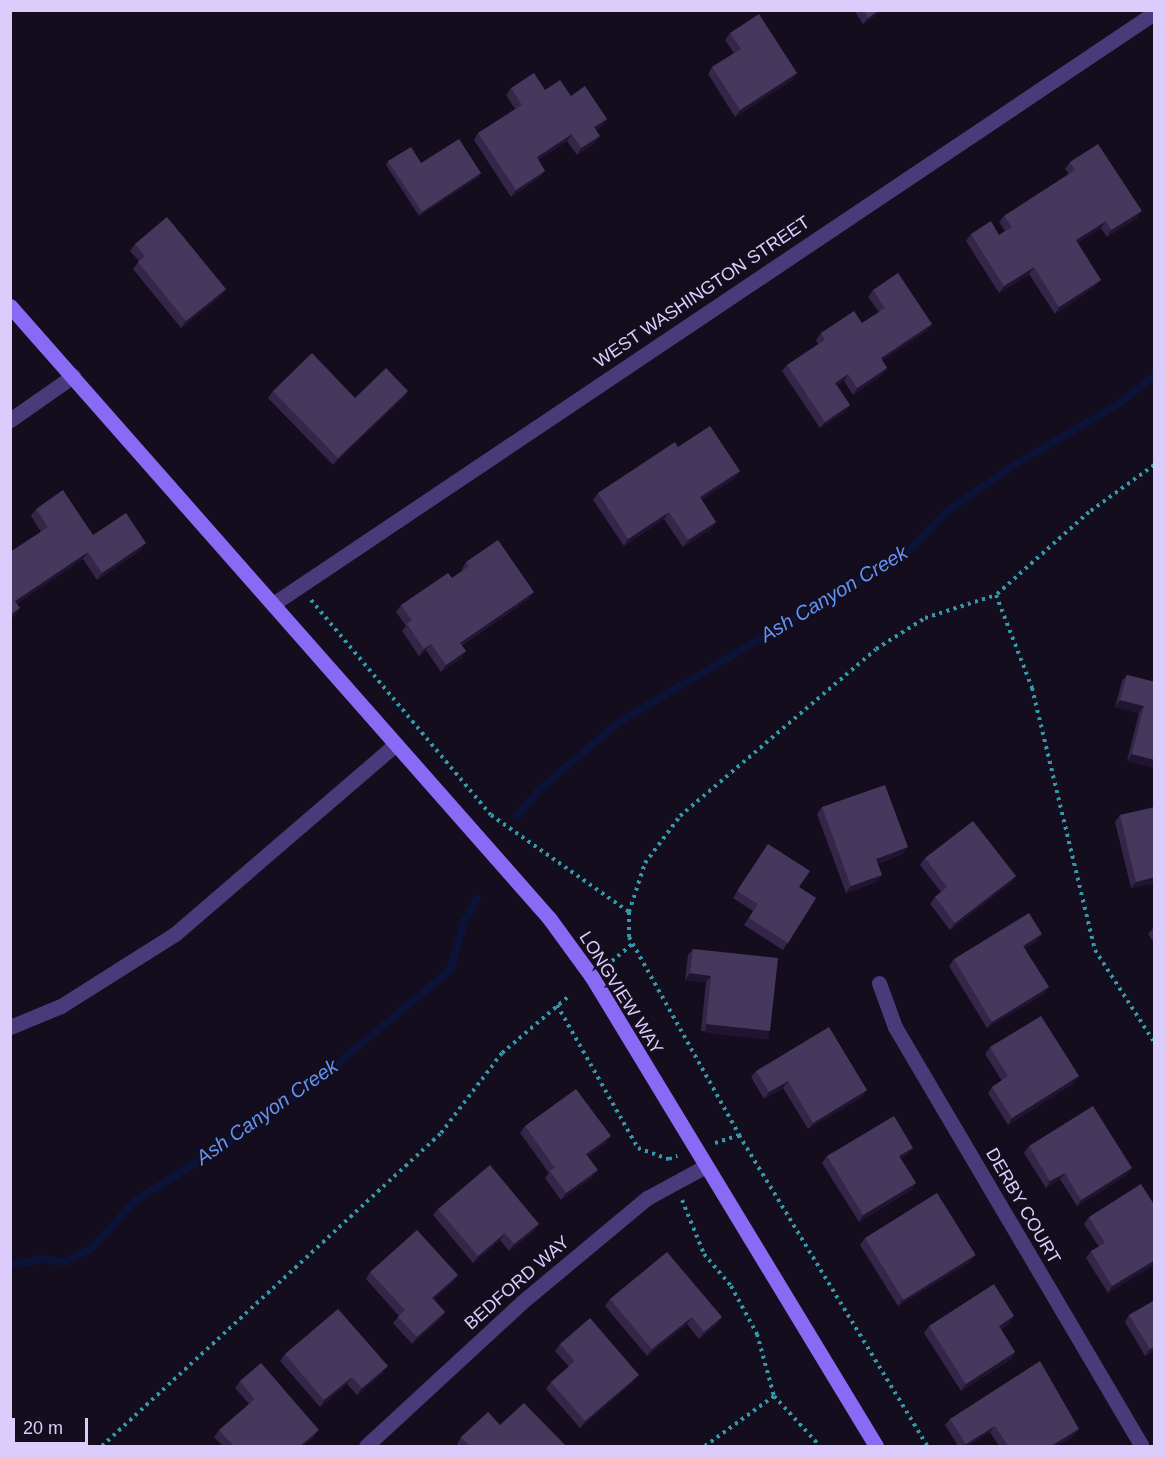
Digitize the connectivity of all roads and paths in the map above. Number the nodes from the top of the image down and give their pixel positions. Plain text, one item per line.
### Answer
1 (1155, 13) edge
2 (10, 306) edge
3 (73, 376) junction
4 (10, 420) edge
5 (1155, 465) edge
6 (299, 585) junction
7 (996, 595) junction
8 (273, 604) junction
9 (396, 744) junction
10 (629, 912) junction
11 (632, 944) junction
12 (612, 961) dead end
13 (879, 983) dead end
14 (569, 996) dead end
15 (10, 1027) edge
16 (1155, 1042) edge
17 (739, 1135) dead end
18 (654, 1156) dead end
19 (706, 1166) junction
20 (672, 1183) junction
21 (774, 1396) junction
22 (1155, 1437) edge
23 (102, 1446) edge
24 (366, 1446) edge
25 (705, 1446) edge
26 (820, 1446) edge
27 (876, 1446) edge
28 (1139, 1446) edge

1 - 6 street, WEST WASHINGTON STREET
2 - 3 street, LONGVIEW WAY
3 - 4 street
3 - 8 street, LONGVIEW WAY
5 - 7 path
6 - 8 street, WEST WASHINGTON STREET
6 - 10 path
7 - 10 path
7 - 16 path
8 - 9 street, LONGVIEW WAY
9 - 15 street
9 - 19 street, LONGVIEW WAY
10 - 11 path
11 - 12 path
11 - 17 path
13 - 28 street, DERBY COURT
14 - 23 path
18 - 20 path
19 - 20 street, BEDFORD WAY
19 - 27 street, LONGVIEW WAY
20 - 21 path
20 - 24 street, BEDFORD WAY
21 - 25 path
21 - 26 path
22 - 28 street

